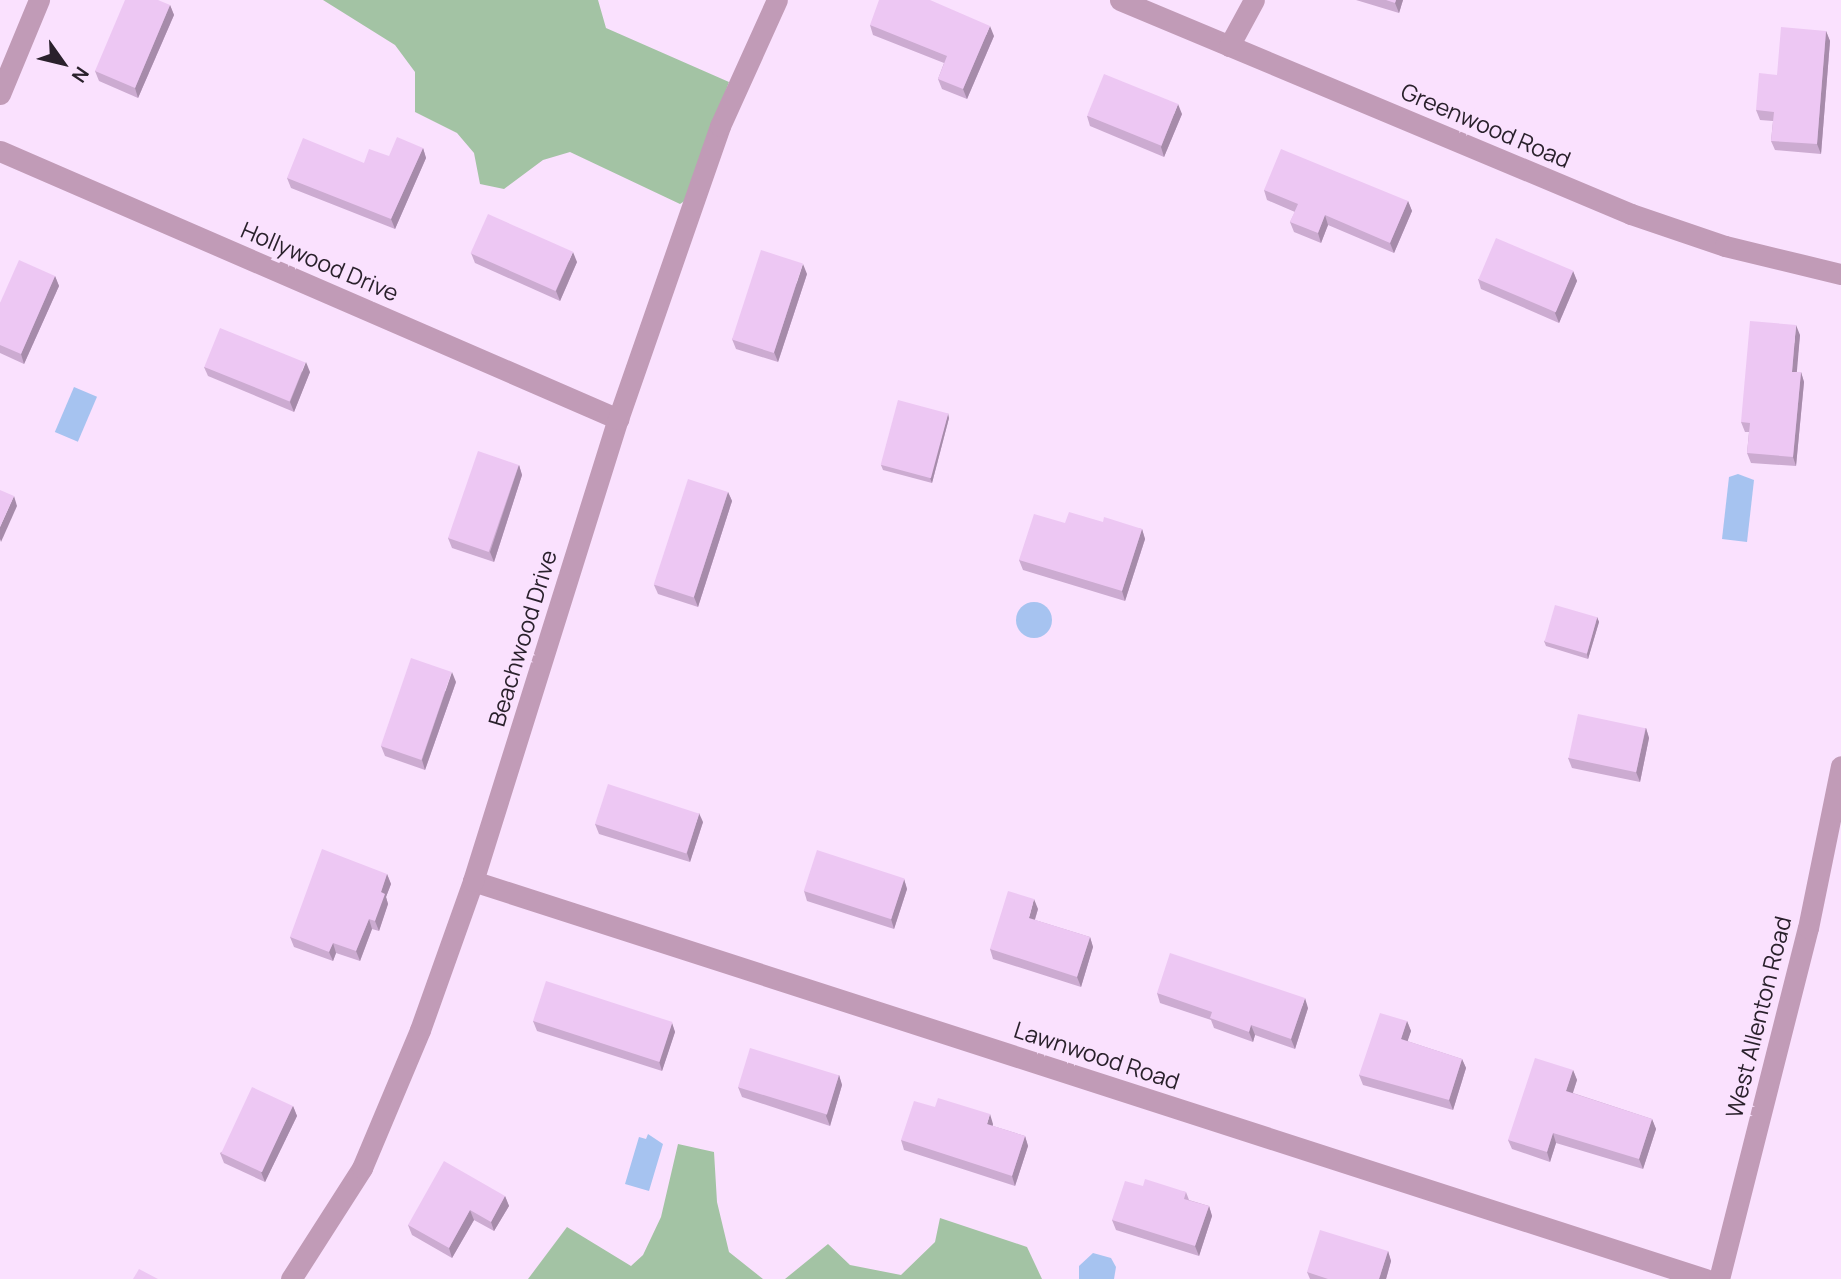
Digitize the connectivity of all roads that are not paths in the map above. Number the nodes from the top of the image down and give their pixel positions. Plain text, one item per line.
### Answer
1 (39, 0) edge
2 (777, 0) edge
3 (1120, 0) edge
4 (1254, 0) edge
5 (1229, 46) junction
6 (0, 94) edge
7 (0, 151) edge
8 (1841, 274) edge
9 (618, 419) junction
10 (1841, 766) edge
11 (473, 881) junction
12 (291, 1279) edge
13 (1705, 1279) edge
14 (1719, 1279) edge

1 - 6 street
2 - 9 street, Beachwood Drive
3 - 5 street, Greenwood Road
4 - 5 street
5 - 8 street, Greenwood Road
7 - 9 street, Hollywood Drive
9 - 11 street, Beachwood Drive
10 - 14 street, West Allenton Road
11 - 12 street, Beachwood Drive
11 - 13 street, Lawnwood Road

